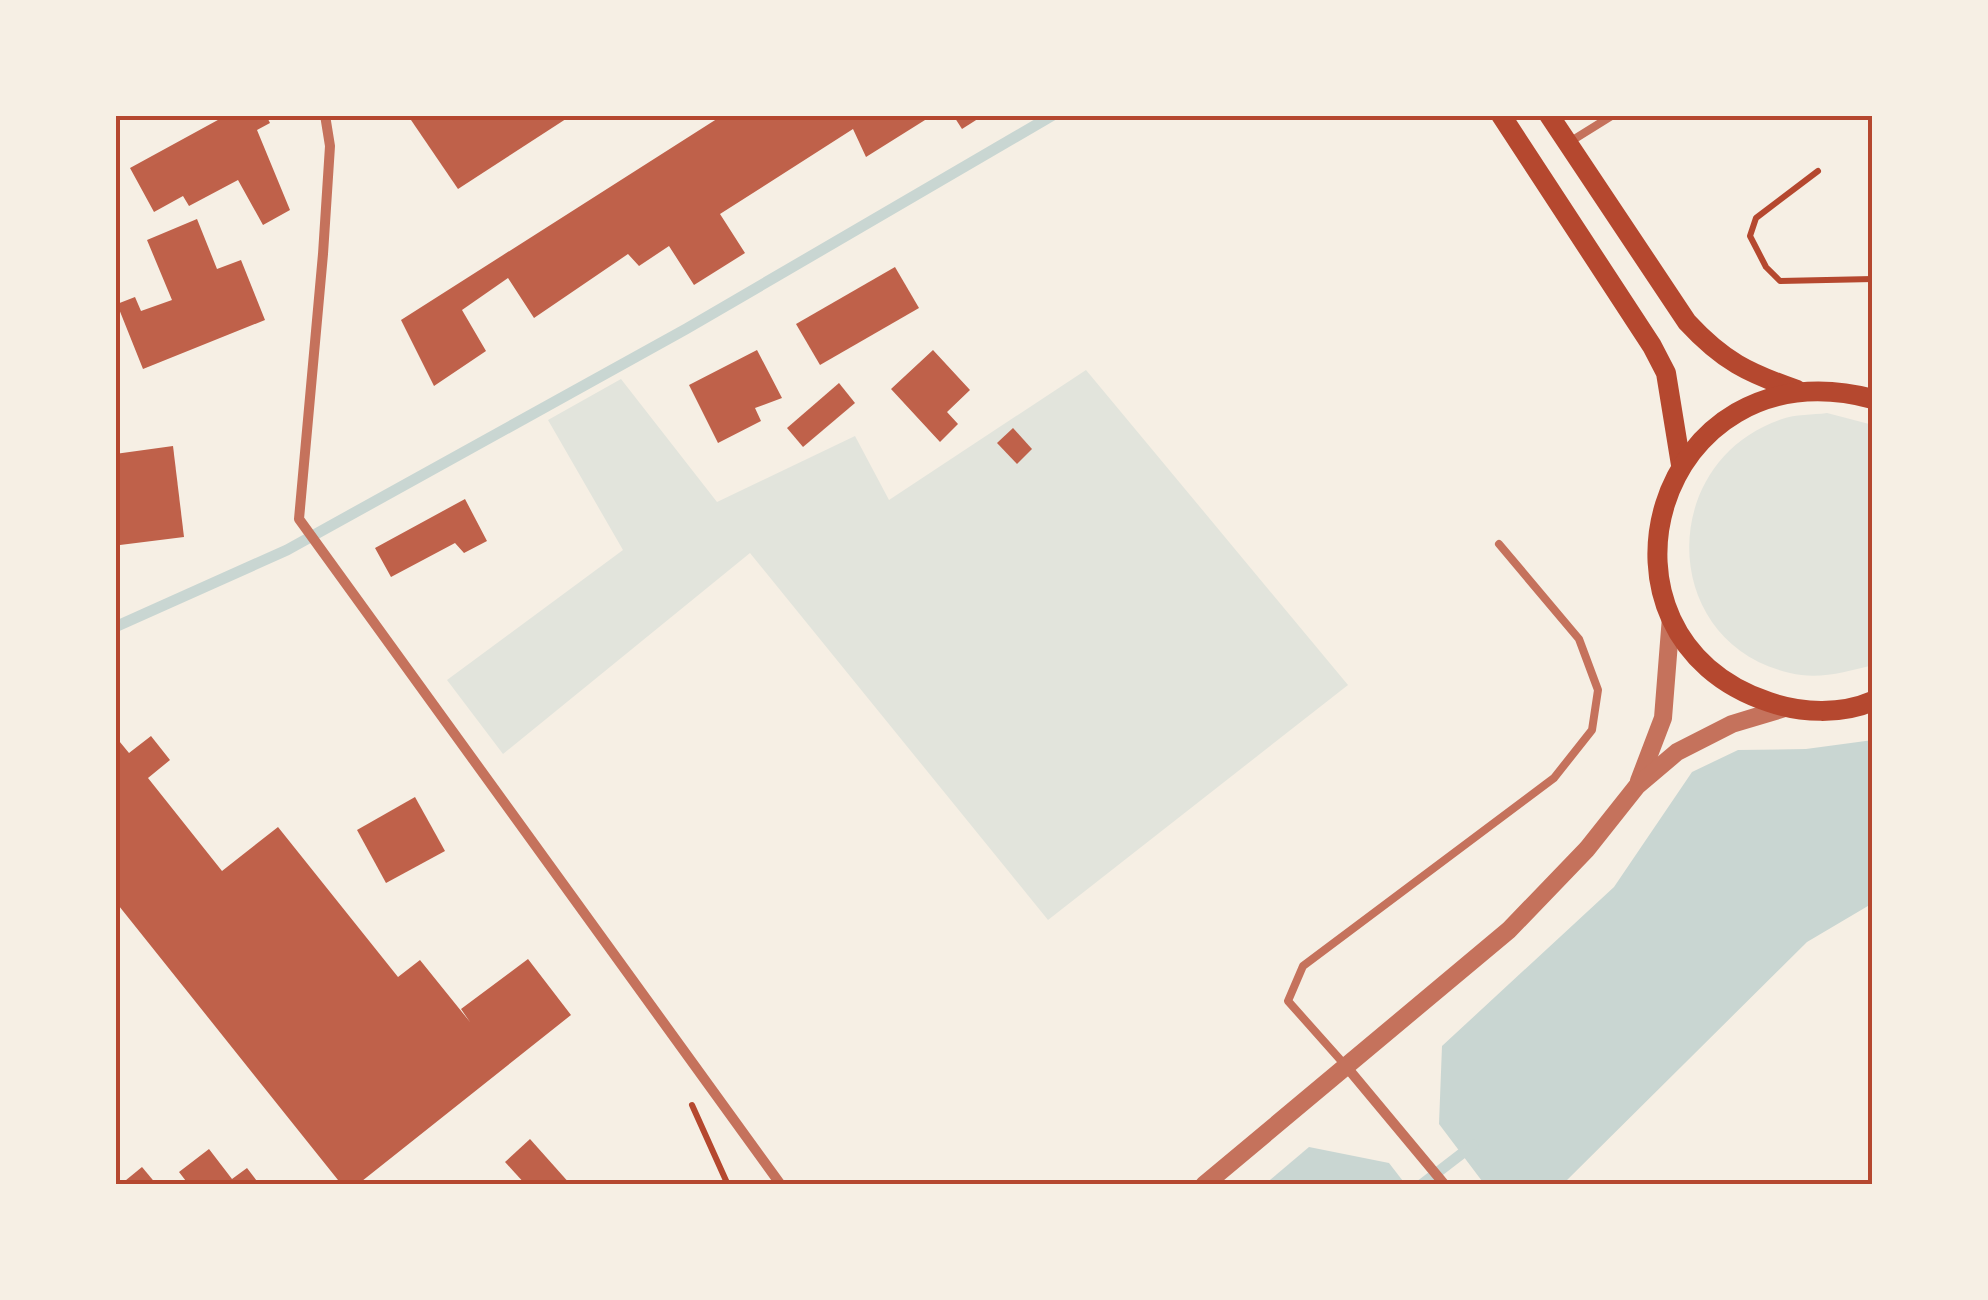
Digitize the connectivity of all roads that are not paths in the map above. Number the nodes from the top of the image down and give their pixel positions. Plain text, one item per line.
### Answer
1 (328, 115) edge
2 (1500, 115) edge
3 (1549, 115) edge
4 (1612, 115) edge
5 (1568, 143) junction
6 (1797, 390) junction
7 (1873, 398) edge
8 (1681, 465) junction
9 (1498, 544) dead end
10 (1671, 617) junction
11 (1873, 701) edge
12 (1784, 708) junction
13 (1637, 786) junction
14 (1345, 1065) junction
15 (781, 1185) edge
16 (1204, 1185) edge
17 (1445, 1185) edge

1 - 15 street
2 - 8 main road
3 - 5 main road
4 - 5 lane
5 - 6 main road
6 - 7 main road
6 - 8 main road
8 - 10 main road
9 - 14 lane
10 - 12 main road
10 - 13 street
11 - 12 main road
12 - 13 street
13 - 14 street
14 - 16 street
14 - 17 street

